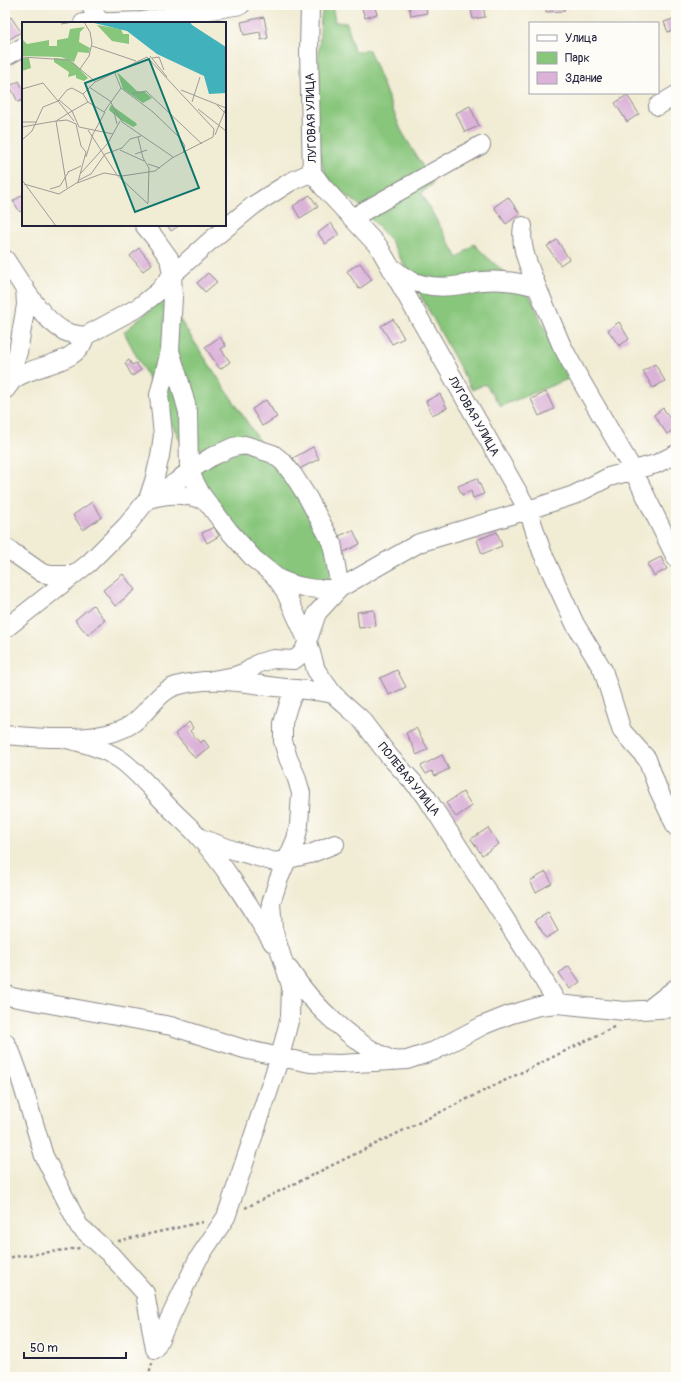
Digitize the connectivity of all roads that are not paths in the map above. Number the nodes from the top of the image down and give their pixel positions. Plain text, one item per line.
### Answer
1 (90, 5) edge
2 (241, 5) edge
3 (310, 5) edge
4 (92, 22) edge
5 (22, 48) edge
6 (5, 57) edge
7 (676, 95) edge
8 (658, 106) dead end
9 (481, 145) dead end
10 (312, 172) junction
11 (352, 218) junction
12 (145, 226) edge
13 (523, 226) dead end
14 (5, 259) edge
15 (388, 264) junction
16 (172, 275) junction
17 (537, 287) junction
18 (25, 288) junction
19 (85, 336) junction
20 (170, 351) junction
21 (6, 390) edge
22 (676, 454) edge
23 (633, 470) junction
24 (189, 471) junction
25 (148, 499) junction
26 (206, 501) junction
27 (528, 510) junction
28 (5, 547) edge
29 (676, 558) edge
30 (73, 576) junction
31 (275, 576) junction
32 (340, 588) junction
33 (5, 629) edge
34 (308, 642) junction
35 (212, 680) junction
36 (296, 689) junction
37 (333, 694) junction
38 (5, 735) edge
39 (61, 738) junction
40 (676, 827) edge
41 (200, 837) junction
42 (335, 844) dead end
43 (288, 860) junction
44 (281, 956) junction
45 (676, 988) edge
46 (5, 994) edge
47 (558, 1004) junction
48 (676, 1008) edge
49 (649, 1009) junction
50 (5, 1042) edge
51 (280, 1057) junction
52 (395, 1061) junction

1 - 4 street
2 - 4 street
3 - 10 street, ЛУГОВАЯ УЛИЦА
5 - 6 street
7 - 8 street
9 - 11 street
10 - 11 street, ЛУГОВАЯ УЛИЦА
10 - 16 street
11 - 15 street, ЛУГОВАЯ УЛИЦА
12 - 16 street, ПОЛЕВАЯ УЛИЦА
13 - 17 street
14 - 18 street
15 - 17 street
15 - 27 street, ЛУГОВАЯ УЛИЦА
16 - 19 street
16 - 20 street, ПОЛЕВАЯ УЛИЦА
17 - 23 street
18 - 19 street
18 - 21 street
19 - 21 street
20 - 24 street, ПОЛЕВАЯ УЛИЦА
20 - 25 street
22 - 23 street
23 - 27 street
23 - 29 street
24 - 25 street
24 - 26 street, ПОЛЕВАЯ УЛИЦА
24 - 32 street
25 - 26 street
25 - 30 street
26 - 31 street, ПОЛЕВАЯ УЛИЦА
27 - 32 street
27 - 40 street, ЛУГОВАЯ УЛИЦА
28 - 30 street
30 - 33 street
31 - 32 street, ПОЛЕВАЯ УЛИЦА
31 - 34 street, ПОЛЕВАЯ УЛИЦА
32 - 34 street
34 - 35 street
34 - 37 street, ПОЛЕВАЯ УЛИЦА
35 - 36 street
35 - 39 street
36 - 37 street
36 - 43 street
37 - 47 street, ПОЛЕВАЯ УЛИЦА
38 - 39 street
39 - 41 street
41 - 43 street
41 - 44 street
42 - 43 street
43 - 44 street
44 - 51 street
44 - 52 street
45 - 49 street
46 - 51 street
47 - 49 street
47 - 52 street
48 - 49 street
50 - 51 street
51 - 52 street

